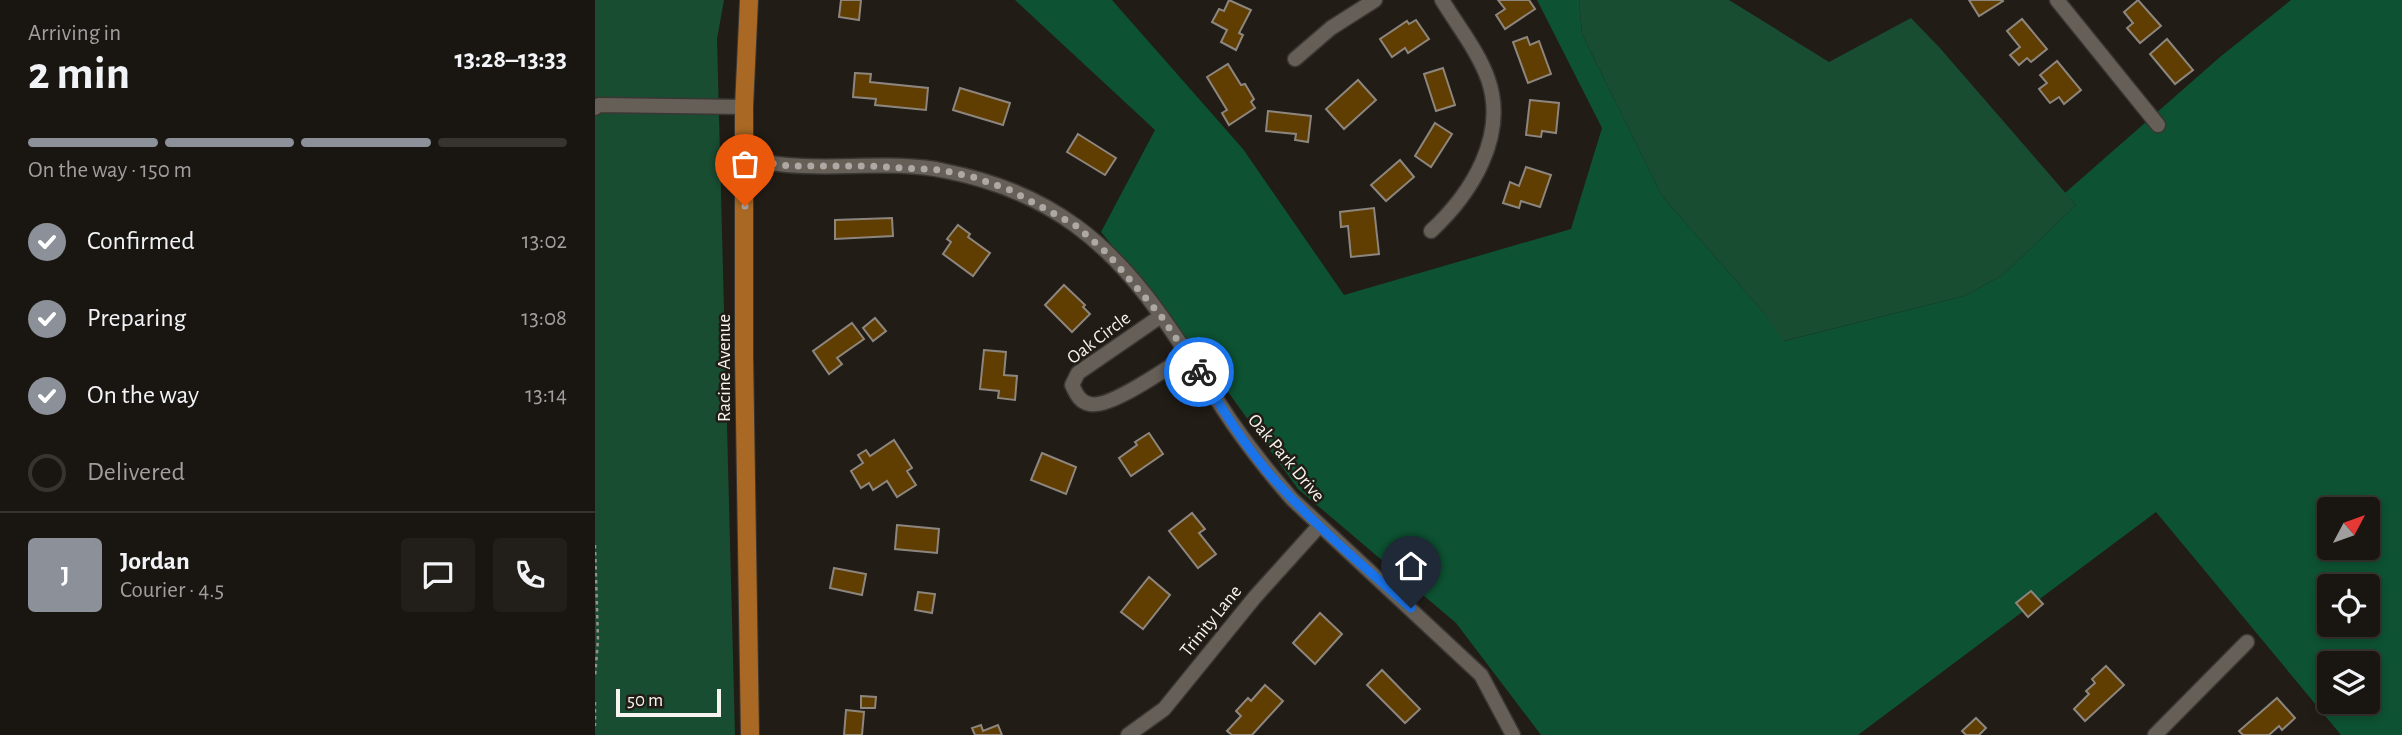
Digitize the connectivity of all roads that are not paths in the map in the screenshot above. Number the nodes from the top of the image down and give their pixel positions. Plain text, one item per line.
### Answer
1 (749, 0) edge
2 (1375, 0) edge
3 (1442, 0) edge
4 (2057, 0) edge
5 (1294, 59) dead end
6 (596, 104) edge
7 (744, 107) junction
8 (2158, 125) dead end
9 (745, 159) junction
10 (1430, 231) dead end
11 (1161, 316) junction
12 (1188, 355) junction
13 (1319, 526) junction
14 (2247, 642) dead end
15 (750, 735) edge
16 (1128, 735) edge
17 (1513, 735) edge
18 (2155, 735) edge

1 - 7 main road, Racine Avenue
2 - 5 street
3 - 10 street
4 - 8 street
6 - 7 street
7 - 9 main road, Racine Avenue
9 - 11 street, Oak Park Drive
9 - 15 main road, Racine Avenue
11 - 12 street, Oak Park Drive
11 - 12 street, Oak Circle
12 - 13 street, Oak Park Drive
13 - 16 street, Trinity Lane
13 - 17 street, Oak Park Drive
14 - 18 street

